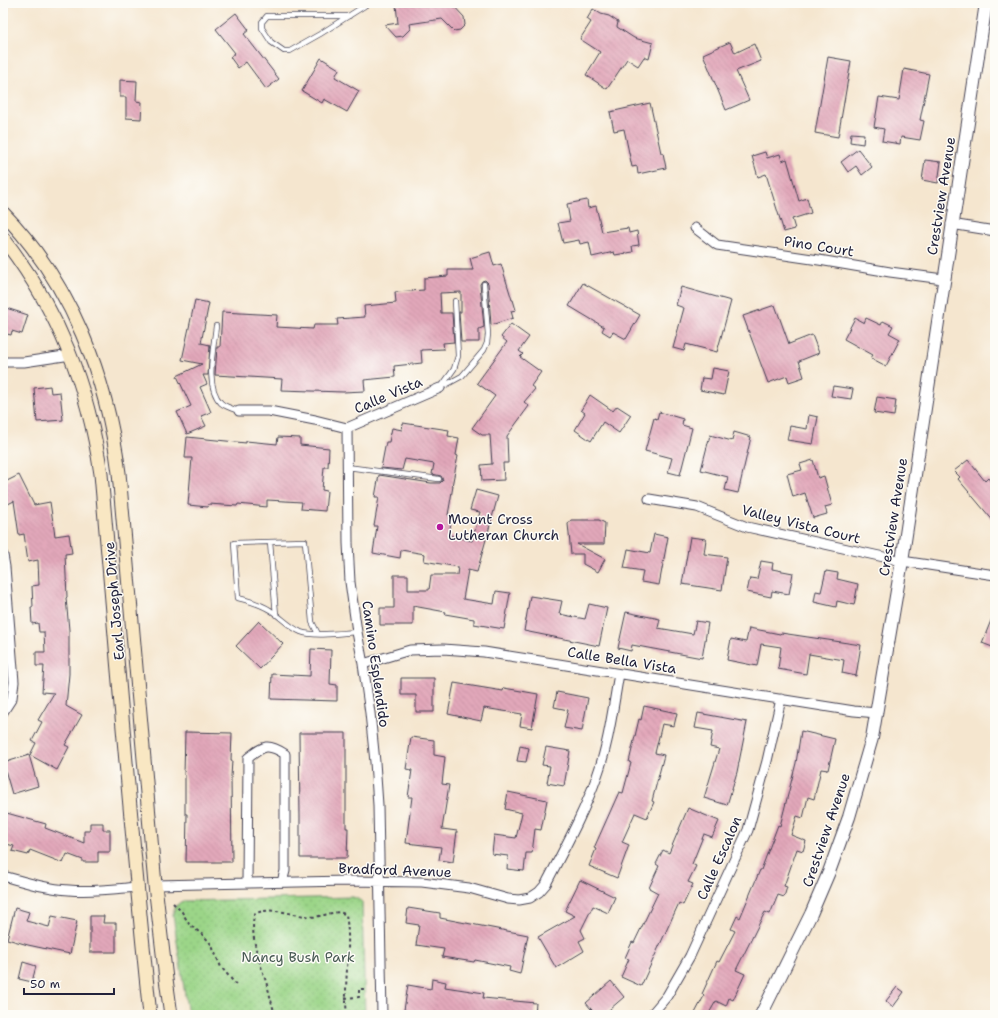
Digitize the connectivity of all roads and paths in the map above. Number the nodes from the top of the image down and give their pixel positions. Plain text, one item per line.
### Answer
1 (369, 3) edge
2 (986, 3) edge
3 (349, 16) junction
4 (3, 213) edge
5 (952, 224) junction
6 (695, 228) dead end
7 (995, 231) edge
8 (3, 238) edge
9 (943, 279) junction
10 (484, 284) dead end
11 (455, 301) dead end
12 (216, 326) dead end
13 (88, 347) junction
14 (71, 355) junction
15 (3, 362) edge
16 (440, 388) junction
17 (239, 411) joint
18 (347, 428) junction
19 (348, 467) junction
20 (439, 479) dead end
21 (649, 499) dead end
22 (270, 542) junction
23 (3, 555) edge
24 (902, 561) junction
25 (995, 575) edge
26 (276, 615) junction
27 (357, 632) junction
28 (318, 634) junction
29 (363, 664) junction
30 (619, 674) junction
31 (781, 699) junction
32 (3, 712) edge
33 (877, 713) junction
34 (3, 876) edge
35 (282, 882) junction
36 (379, 882) junction
37 (247, 883) junction
38 (155, 885) junction
39 (136, 887) junction
40 (173, 903) dead end
41 (238, 987) dead end
42 (366, 989) dead end
43 (345, 998) junction
44 (150, 1015) edge
45 (171, 1015) edge
46 (275, 1015) edge
47 (347, 1015) edge
48 (382, 1015) edge
49 (650, 1015) edge
50 (761, 1015) edge

1 - 3 lane
2 - 5 street, Crestview Avenue
3 - 3 lane
4 - 13 main road, Earl Joseph Drive
5 - 7 street
5 - 9 street, Crestview Avenue
6 - 9 street, Pino Court
8 - 14 main road, Earl Joseph Drive
9 - 24 street, Crestview Avenue
10 - 16 lane
11 - 16 lane
12 - 17 lane
13 - 14 main road
13 - 38 main road, Earl Joseph Drive
14 - 15 street
14 - 39 main road, Earl Joseph Drive
16 - 18 street, Calle Vista
17 - 18 street
18 - 19 street, Camino Esplendido
19 - 20 lane
19 - 27 street, Camino Esplendido
21 - 24 street, Valley Vista Court
22 - 26 lane
22 - 26 lane
22 - 28 lane
23 - 32 street
24 - 25 street, Valley Vista Court
24 - 33 street, Crestview Avenue
26 - 28 lane
27 - 28 lane
27 - 29 street, Camino Esplendido
29 - 30 street, Calle Bella Vista
29 - 36 street, Camino Esplendido
30 - 31 street, Calle Bella Vista
30 - 36 street, Bradford Avenue
31 - 33 street, Calle Bella Vista
31 - 49 street, Calle Escalon
33 - 50 street, Crestview Avenue
34 - 39 street
35 - 36 street, Bradford Avenue
35 - 37 street, Bradford Avenue
35 - 37 street
36 - 48 street, Camino Esplendido
37 - 38 street, Bradford Avenue
38 - 45 main road, Earl Joseph Drive
39 - 44 main road, Earl Joseph Drive
40 - 41 path
42 - 43 path
43 - 46 path
43 - 47 path

